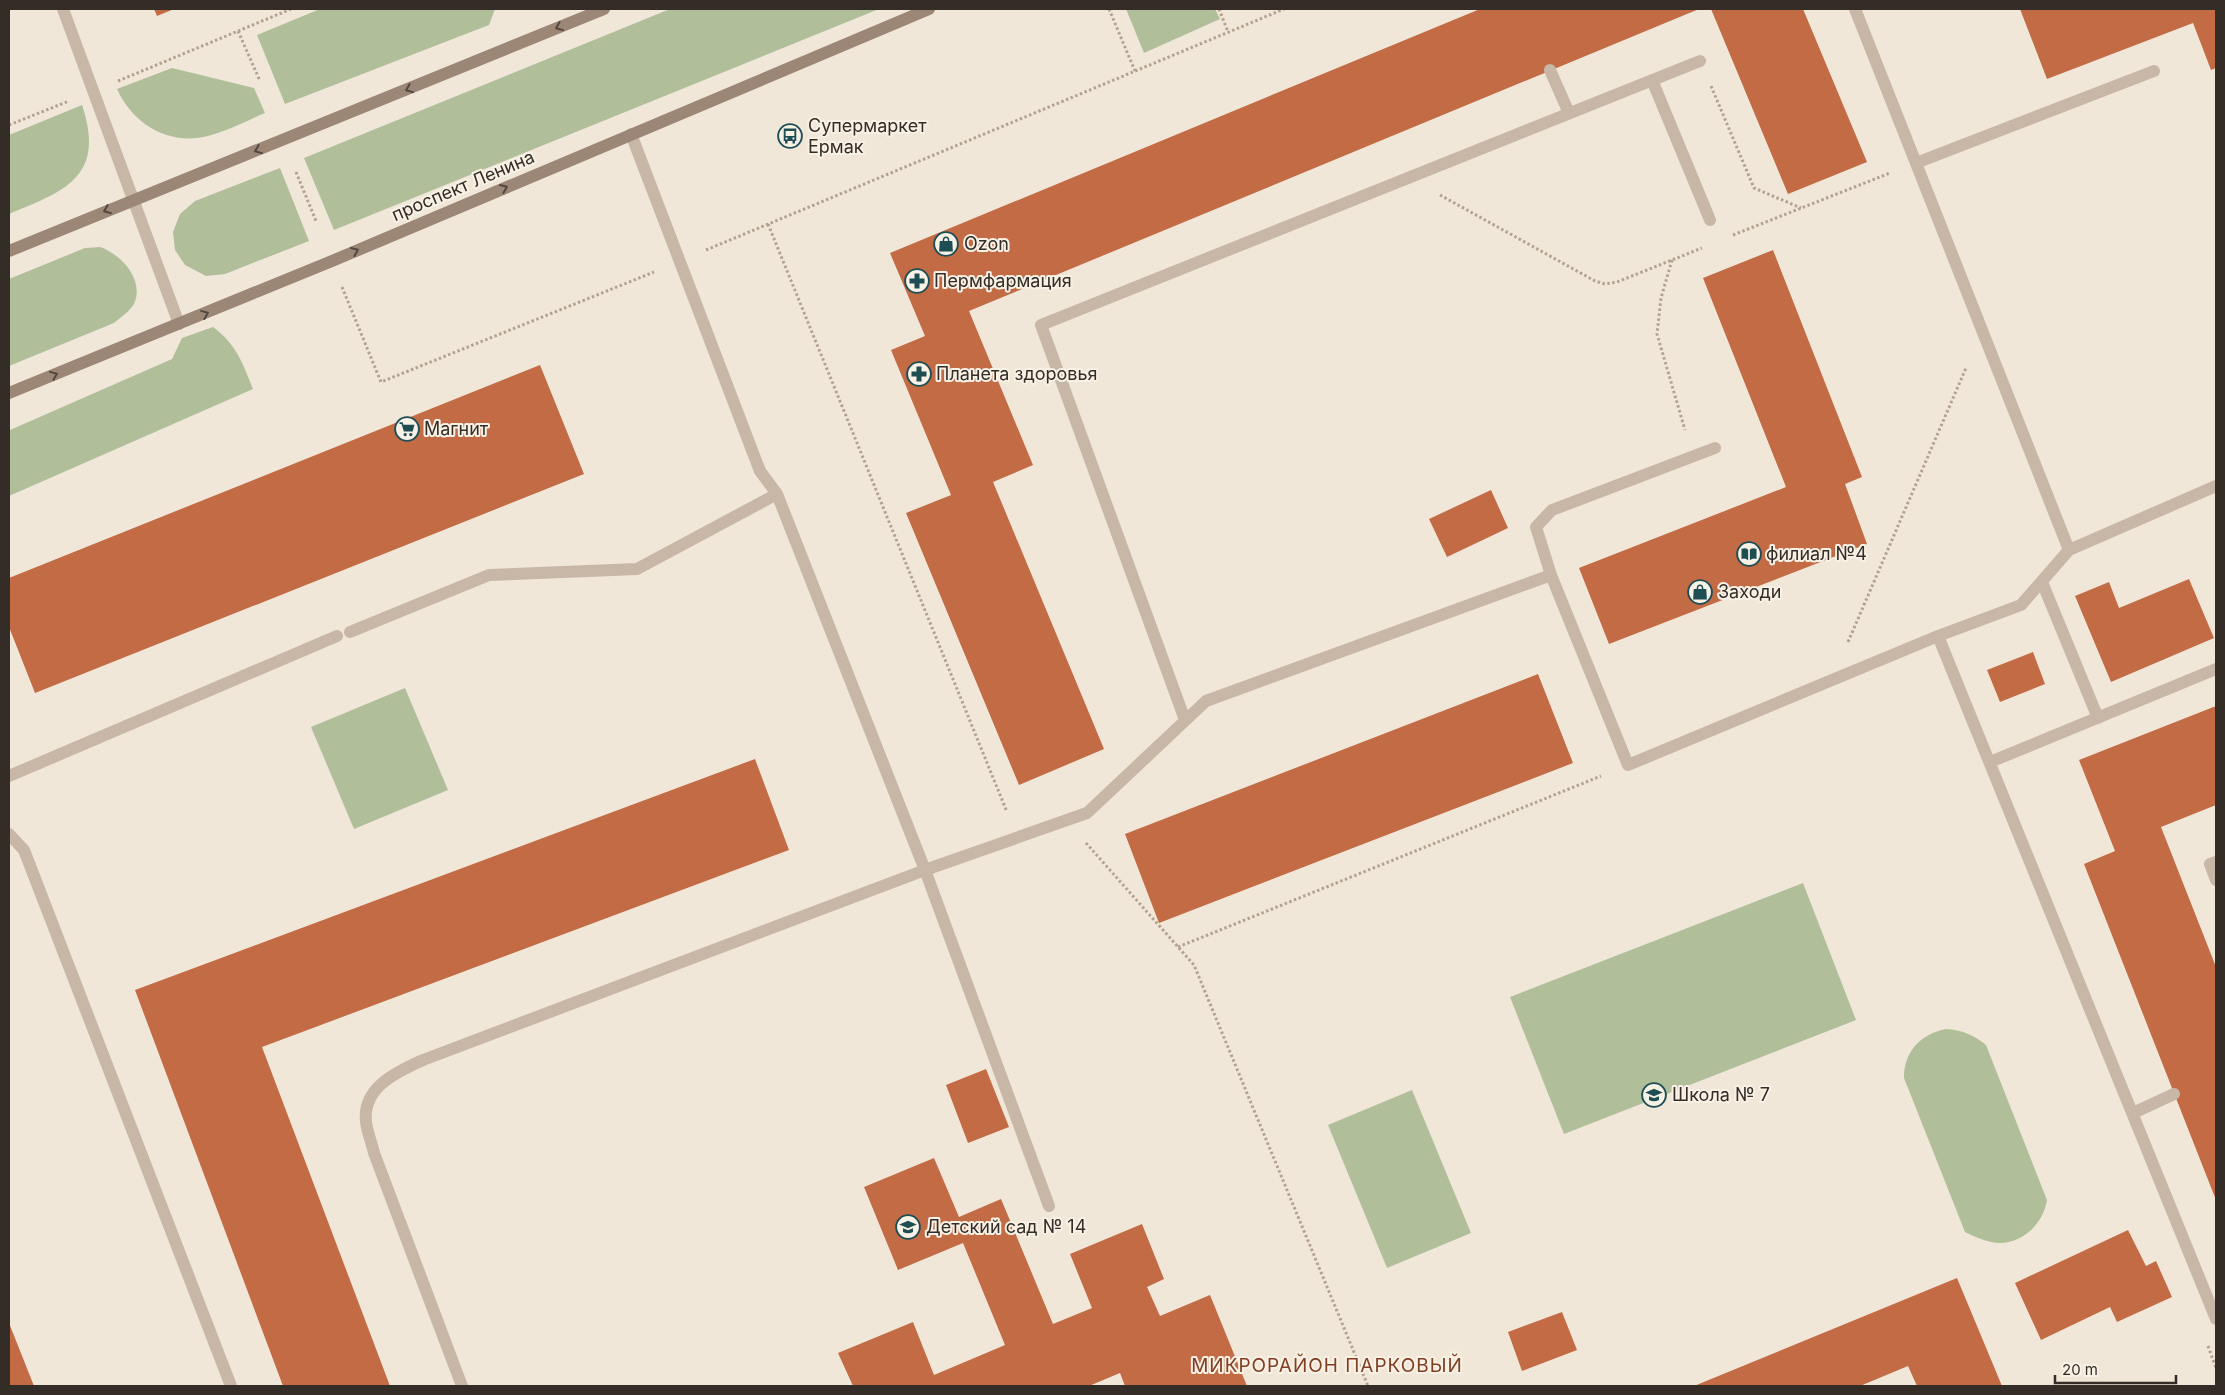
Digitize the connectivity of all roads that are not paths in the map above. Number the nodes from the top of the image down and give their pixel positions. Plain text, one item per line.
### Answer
1 (63, 9) edge
2 (604, 9) edge
3 (929, 9) edge
4 (1855, 9) edge
5 (1700, 60) road end
6 (1550, 70) dead end
7 (2154, 71) dead end
8 (1652, 80) junction
9 (1569, 114) junction
10 (631, 134) junction
11 (1916, 162) junction
12 (133, 200) junction
13 (1710, 220) dead end
14 (9, 250) edge
15 (179, 324) junction
16 (9, 393) edge
17 (1715, 448) dead end
18 (2216, 486) edge
19 (777, 494) junction
20 (2068, 550) junction
21 (1551, 575) junction
22 (2042, 582) junction
23 (1938, 636) junction
24 (2216, 669) edge
25 (2098, 718) junction
26 (1185, 720) junction
27 (1990, 762) junction
28 (9, 776) edge
29 (9, 834) edge
30 (2216, 862) edge
31 (925, 870) junction
32 (2216, 880) edge
33 (2174, 1094) dead end
34 (2133, 1113) junction
35 (1048, 1206) dead end
36 (2216, 1320) edge
37 (231, 1386) edge
38 (462, 1386) edge

1 - 12 lane
2 -> 12 street
3 - 10 street, проспект Ленина
4 - 11 lane
5 - 8 lane
6 - 9 lane
7 - 11 lane
8 - 9 lane
8 - 13 lane
9 - 26 lane
15 -> 10 street, проспект Ленина
10 - 19 lane
11 - 20 lane
12 -> 14 street
12 - 15 lane
16 -> 15 street, проспект Ленина
17 - 21 lane
18 - 20 lane
19 - 28 lane
19 - 31 lane
20 - 22 lane
21 - 23 lane
21 - 26 lane
22 - 23 lane
22 - 25 lane
23 - 27 lane
24 - 25 lane
25 - 27 lane
26 - 31 lane
27 - 34 lane
29 - 37 lane
30 - 32 lane
31 - 35 lane
31 - 38 lane
33 - 34 lane
34 - 36 lane

